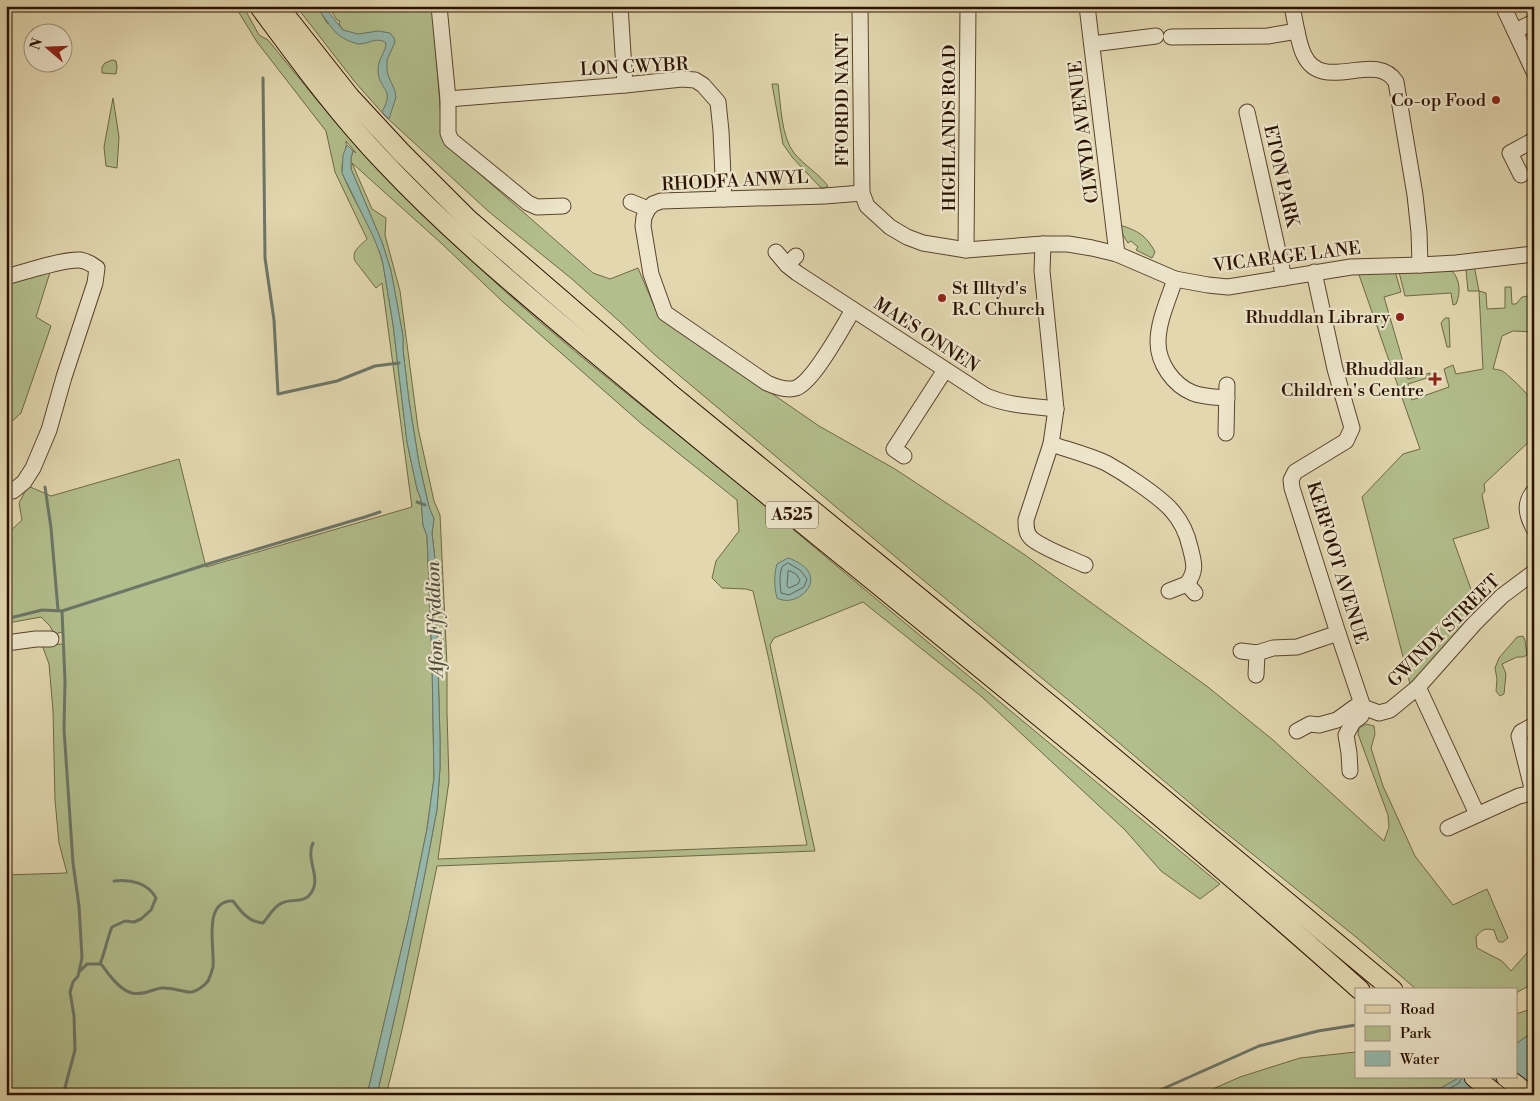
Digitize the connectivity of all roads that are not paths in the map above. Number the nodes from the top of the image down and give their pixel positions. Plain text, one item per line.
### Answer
1 (259, 6) edge
2 (278, 6) edge
3 (439, 6) edge
4 (620, 6) edge
5 (860, 6) edge
6 (968, 6) edge
7 (1087, 6) edge
8 (1292, 6) edge
9 (1504, 6) edge
10 (1534, 22) edge
11 (1297, 31) junction
12 (1515, 31) junction
13 (1092, 44) junction
14 (1534, 72) edge
15 (625, 85) junction
16 (448, 99) junction
17 (1247, 112) dead end
18 (1534, 140) edge
19 (1521, 175) dead end
20 (862, 193) junction
21 (724, 198) junction
22 (631, 202) dead end
23 (555, 209) dead end
24 (648, 209) junction
25 (1043, 244) junction
26 (966, 250) junction
27 (776, 252) dead end
28 (1117, 254) junction
29 (1534, 254) edge
30 (1420, 265) junction
31 (1314, 272) junction
32 (6, 277) edge
33 (1175, 278) junction
34 (1284, 278) junction
35 (853, 310) junction
36 (946, 370) junction
37 (1056, 409) junction
38 (1226, 433) dead end
39 (1051, 444) junction
40 (895, 455) dead end
41 (6, 491) edge
42 (1534, 491) edge
43 (1534, 529) edge
44 (1085, 565) dead end
45 (1534, 572) edge
46 (1170, 592) dead end
47 (1338, 633) junction
48 (51, 639) dead end
49 (6, 643) edge
50 (1241, 651) dead end
51 (1257, 653) junction
52 (1256, 675) dead end
53 (1418, 687) junction
54 (1363, 707) junction
55 (1527, 729) edge
56 (1297, 731) dead end
57 (1350, 771) dead end
58 (1533, 794) edge
59 (1477, 814) junction
60 (1448, 828) dead end
61 (1358, 988) edge
62 (1391, 988) edge
63 (1475, 1078) edge
64 (1507, 1078) edge
65 (1497, 1095) edge
66 (1529, 1095) edge

1 - 61 main road, A525
2 - 62 main road, A525
3 - 16 street
4 - 15 street
5 - 20 street, FFORDD NANT
6 - 26 street, HIGHLANDS ROAD
7 - 13 street, CLWYD AVENUE
8 - 11 street
9 - 12 street
10 - 12 street
11 - 13 street
11 - 30 street
12 - 14 street
13 - 28 street, CLWYD AVENUE
15 - 16 street, LON CWYBR
15 - 21 street, LON CWYBR
16 - 23 street
17 - 34 street, ETON PARK
18 - 19 street
20 - 21 street, RHODFA ANWYL
20 - 26 street, VICARAGE LANE
21 - 24 street, RHODFA ANWYL
22 - 24 street
24 - 35 street, RHODFA ANWYL
25 - 26 street, VICARAGE LANE
25 - 28 street, VICARAGE LANE
25 - 37 street
27 - 35 street, MAES ONNEN
28 - 33 street, VICARAGE LANE
29 - 30 street, VICARAGE LANE
30 - 31 street, VICARAGE LANE
31 - 34 street, VICARAGE LANE
31 - 47 street, KERFOOT AVENUE
32 - 41 street
33 - 34 street, VICARAGE LANE
33 - 38 street
35 - 36 street, MAES ONNEN
36 - 37 street, MAES ONNEN
36 - 40 street
37 - 39 street
39 - 44 street
39 - 46 street
42 - 43 street
45 - 53 street, GWINDY STREET
47 - 51 street
47 - 54 street, KERFOOT AVENUE
48 - 49 street
50 - 51 street
51 - 52 street
53 - 54 street, GWINDY STREET
53 - 59 street
54 - 56 street
54 - 57 street
55 - 58 street
58 - 59 street
59 - 60 street
63 - 65 main road
64 - 66 main road

